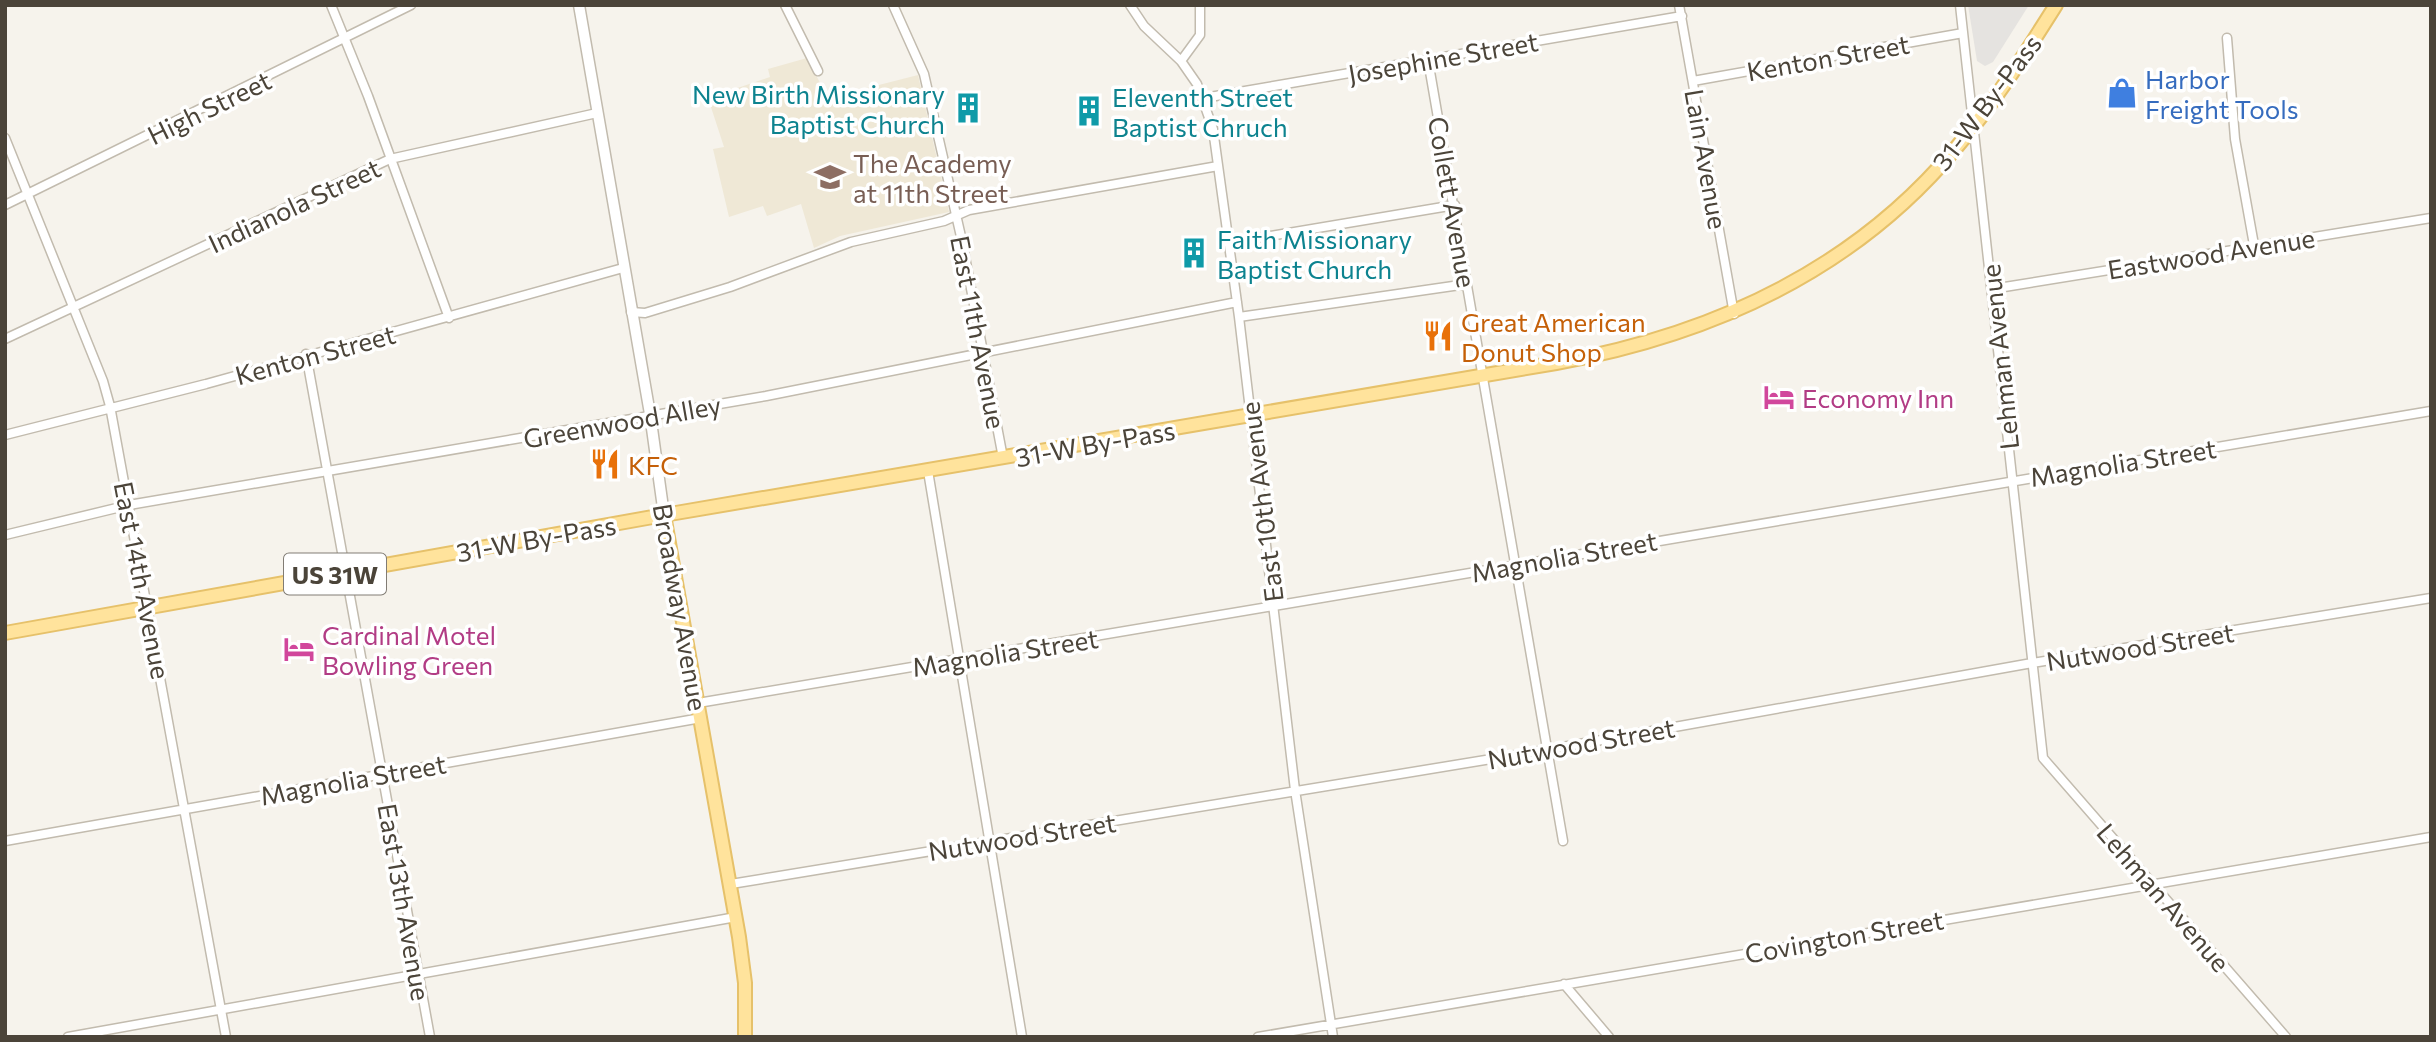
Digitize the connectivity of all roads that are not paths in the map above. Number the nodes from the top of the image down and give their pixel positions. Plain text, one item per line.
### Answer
1 (331, 5) edge
2 (411, 5) edge
3 (785, 5) edge
4 (893, 5) edge
5 (1130, 5) edge
6 (1200, 5) edge
7 (1679, 5) edge
8 (1960, 5) edge
9 (2056, 5) edge
10 (578, 8) edge
11 (1682, 16) junction
12 (1963, 33) junction
13 (2227, 37) dead end
14 (345, 39) junction
15 (1428, 60) junction
16 (1181, 61) junction
17 (818, 71) dead end
18 (1693, 81) junction
19 (1204, 98) junction
20 (597, 113) junction
21 (1973, 126) junction
22 (5, 138) edge
23 (390, 159) junction
24 (1218, 166) junction
25 (28, 194) junction
26 (5, 205) edge
27 (1455, 205) junction
28 (956, 216) junction
29 (2431, 218) edge
30 (1228, 243) junction
31 (2254, 245) junction
32 (624, 268) junction
33 (1467, 284) junction
34 (1993, 289) junction
35 (1237, 302) junction
36 (74, 306) junction
37 (631, 312) junction
38 (1734, 314) junction
39 (1239, 317) junction
40 (449, 318) junction
41 (5, 339) edge
42 (306, 354) junction
43 (984, 354) junction
44 (1482, 375) junction
45 (110, 407) junction
46 (2431, 411) edge
47 (650, 414) junction
48 (1251, 416) junction
49 (5, 435) edge
50 (1003, 458) junction
51 (928, 471) junction
52 (327, 472) junction
53 (2011, 480) junction
54 (129, 505) junction
55 (664, 515) junction
56 (5, 535) edge
57 (1514, 564) junction
58 (345, 572) junction
59 (2431, 598) edge
60 (148, 607) junction
61 (1273, 607) junction
62 (5, 633) edge
63 (959, 659) junction
64 (2032, 663) junction
65 (698, 704) junction
66 (701, 718) junction
67 (1546, 750) junction
68 (381, 773) junction
69 (1295, 790) junction
70 (184, 810) junction
71 (2431, 837) edge
72 (5, 841) edge
73 (990, 841) junction
74 (1563, 841) dead end
75 (731, 884) junction
76 (2154, 884) junction
77 (736, 917) junction
78 (420, 975) junction
79 (1564, 984) junction
80 (221, 1009) junction
81 (1331, 1025) junction
82 (68, 1037) edge
83 (226, 1037) edge
84 (430, 1037) edge
85 (745, 1037) edge
86 (1022, 1037) edge
87 (1258, 1037) edge
88 (1333, 1037) edge
89 (1609, 1037) edge
90 (2286, 1037) edge

1 - 14 street
2 - 14 street, High Street
3 - 17 street
4 - 28 street, East 11th Avenue
5 - 16 street, East 10th Avenue
6 - 16 street
7 - 11 street, Lain Avenue
8 - 12 street, Lehman Avenue
9 - 21 main road, 31-W By-Pass / US 31W
10 - 20 street, Broadway Avenue
11 - 15 street, Josephine Street
11 - 18 street, Lain Avenue
12 - 18 street, Kenton Street
12 - 21 street, Lehman Avenue
13 - 31 street
14 - 23 street
14 - 25 street, High Street
15 - 19 street, Josephine Street
15 - 27 street, Collett Avenue
16 - 19 street, East 10th Avenue
18 - 38 street, Lain Avenue
19 - 24 street, East 10th Avenue
20 - 23 street, Indianola Street
20 - 32 street, Broadway Avenue
21 - 34 street, Lehman Avenue
21 - 38 main road, 31-W By-Pass / US 31W
22 - 25 street, East 14th Avenue
23 - 36 street, Indianola Street
23 - 40 street
24 - 28 street
24 - 30 street, East 10th Avenue
25 - 26 street, High Street
25 - 36 street, East 14th Avenue
27 - 30 street
27 - 33 street, Collett Avenue
28 - 37 street
28 - 43 street, East 11th Avenue
29 - 31 street, Eastwood Avenue
30 - 35 street, East 10th Avenue
31 - 34 street, Eastwood Avenue
32 - 37 street, Broadway Avenue
32 - 40 street, Kenton Street
33 - 39 street
33 - 44 street, Collett Avenue
34 - 53 street, Lehman Avenue
35 - 39 street, East 10th Avenue
35 - 43 street, Greenwood Alley
36 - 41 street, Indianola Street
36 - 45 street, East 14th Avenue
37 - 47 street, Broadway Avenue
38 - 44 main road, 31-W By-Pass / US 31W
39 - 48 street, East 10th Avenue
40 - 42 street, Kenton Street
42 - 45 street, Kenton Street
42 - 52 street, East 13th Avenue
43 - 47 street, Greenwood Alley
43 - 50 street, East 11th Avenue
44 - 48 main road, 31-W By-Pass / US 31W
44 - 57 street, Collett Avenue
45 - 49 street, Kenton Street
45 - 54 street, East 14th Avenue
46 - 53 street, Magnolia Street
47 - 52 street, Greenwood Alley
47 - 55 street, Broadway Avenue
48 - 50 main road, 31-W By-Pass / US 31W
48 - 61 street, East 10th Avenue
50 - 51 main road, 31-W By-Pass / US 31W
51 - 55 main road, 31-W By-Pass / US 31W
51 - 63 street
52 - 54 street, Greenwood Alley
52 - 58 street, East 13th Avenue
53 - 57 street, Magnolia Street
53 - 64 street, Lehman Avenue
54 - 56 street, Greenwood Alley
54 - 60 street, East 14th Avenue
55 - 58 main road, 31-W By-Pass / US 31W
55 - 65 main road, Broadway Avenue
57 - 61 street, Magnolia Street
57 - 67 street, Collett Avenue
58 - 60 main road, 31-W By-Pass / US 31W
58 - 68 street, East 13th Avenue
59 - 64 street, Nutwood Street
60 - 62 main road, 31-W By-Pass / US 31W
60 - 70 street, East 14th Avenue
61 - 63 street, Magnolia Street
61 - 69 street, East 10th Avenue
63 - 65 street, Magnolia Street
63 - 73 street
64 - 67 street, Nutwood Street
64 - 76 street, Lehman Avenue
65 - 66 main road, Broadway Avenue
66 - 68 street, Magnolia Street
66 - 75 main road, Broadway Avenue
67 - 69 street, Nutwood Street
67 - 74 street, Collett Avenue
68 - 70 street, Magnolia Street
68 - 78 street, East 13th Avenue
69 - 73 street, Nutwood Street
69 - 81 street, East 10th Avenue
70 - 72 street, Magnolia Street
70 - 80 street, East 14th Avenue
71 - 76 street, Covington Street
73 - 75 street, Nutwood Street
73 - 86 street
75 - 77 main road, Broadway Avenue
76 - 79 street, Covington Street
76 - 90 street, Lehman Avenue
77 - 78 street
77 - 85 main road, Broadway Avenue
78 - 80 street
78 - 84 street, East 13th Avenue
79 - 81 street, Covington Street
79 - 89 street
80 - 82 street
80 - 83 street, East 14th Avenue
81 - 87 street, Covington Street
81 - 88 street, East 10th Avenue

